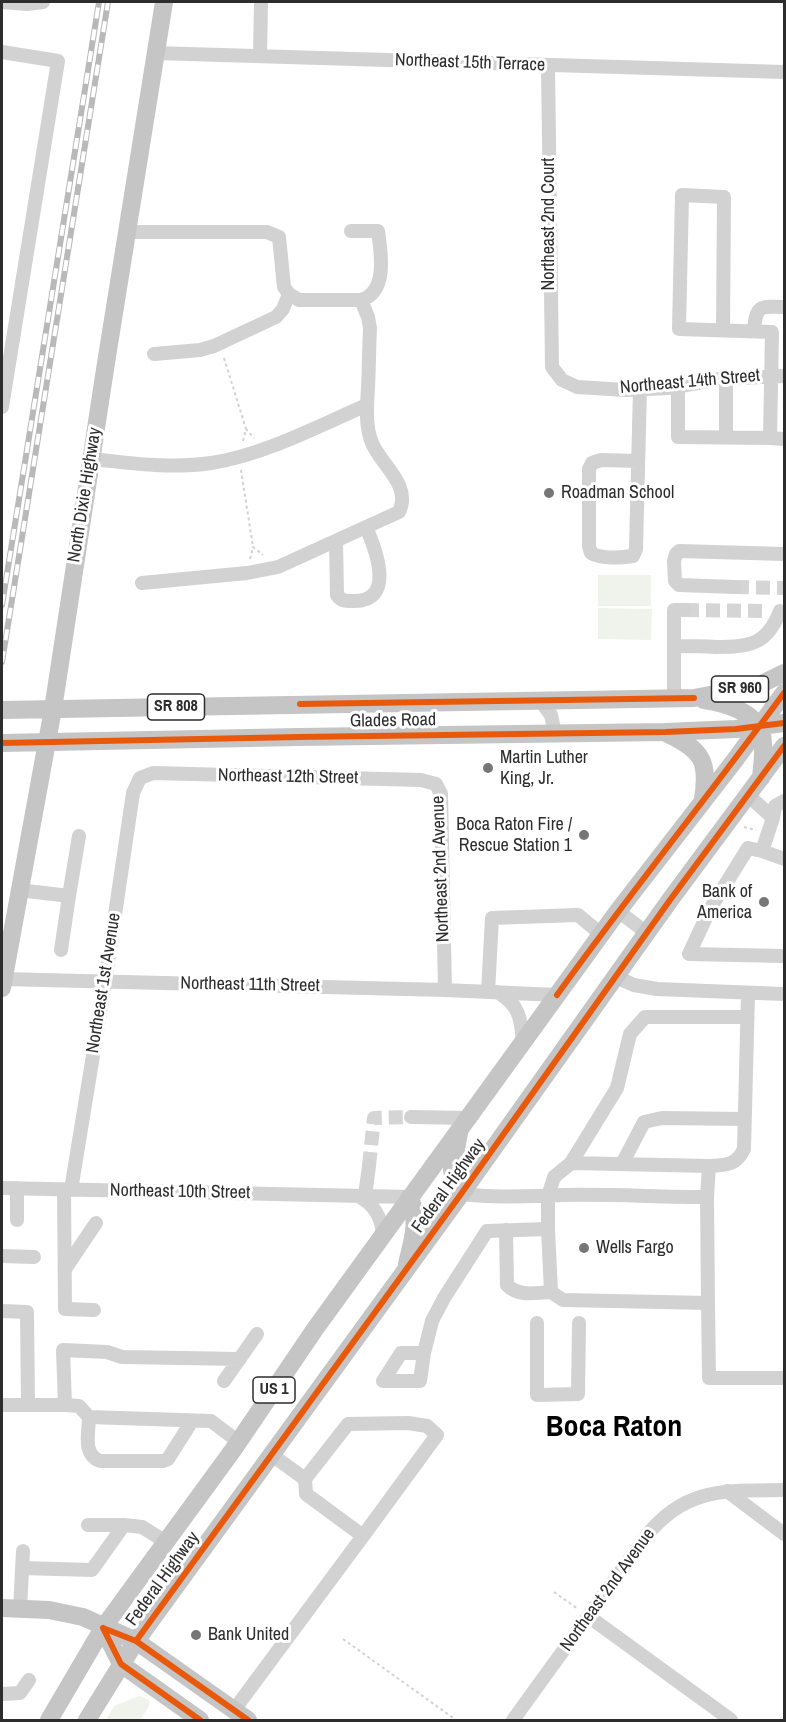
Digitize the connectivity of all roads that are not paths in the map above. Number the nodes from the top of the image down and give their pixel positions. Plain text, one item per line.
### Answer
1 (2, 2) edge
2 (43, 2) edge
3 (164, 2) edge
4 (261, 2) edge
5 (2, 52) edge
6 (155, 53) junction
7 (260, 56) junction
8 (548, 65) junction
9 (784, 72) edge
10 (351, 231) dead end
11 (126, 232) junction
12 (289, 294) junction
13 (361, 300) junction
14 (784, 307) edge
15 (723, 330) junction
16 (754, 331) junction
17 (778, 332) edge
18 (154, 354) dead end
19 (778, 376) edge
20 (726, 378) junction
21 (562, 380) joint
22 (678, 386) junction
23 (640, 389) junction
24 (367, 405) junction
25 (2, 407) edge
26 (726, 437) junction
27 (770, 438) junction
28 (784, 439) edge
29 (91, 459) junction
30 (638, 461) junction
31 (366, 527) junction
32 (336, 541) junction
33 (784, 554) edge
34 (142, 583) dead end
35 (735, 587) tunnel mouth
36 (685, 610) dead end
37 (777, 612) edge
38 (674, 646) junction
39 (784, 673) edge
40 (784, 693) edge
41 (674, 698) junction
42 (694, 698) junction
43 (540, 700) junction
44 (300, 704) joint
45 (53, 709) junction
46 (2, 710) edge
47 (784, 723) edge
48 (759, 727) junction
49 (665, 732) junction
50 (555, 734) junction
51 (2, 743) edge
52 (46, 743) junction
53 (784, 746) edge
54 (140, 778) joint
55 (761, 778) junction
56 (436, 784) joint
57 (748, 795) junction
58 (703, 801) junction
59 (784, 801) edge
60 (773, 818) junction
61 (79, 836) dead end
62 (762, 851) junction
63 (784, 859) edge
64 (19, 890) junction
65 (69, 896) junction
66 (618, 911) junction
67 (647, 933) junction
68 (601, 934) junction
69 (61, 950) dead end
70 (784, 956) edge
71 (616, 977) junction
72 (105, 982) junction
73 (2, 983) edge
74 (446, 990) junction
75 (710, 991) junction
76 (492, 992) junction
77 (748, 993) junction
78 (784, 994) edge
79 (557, 995) junction
80 (709, 1017) junction
81 (747, 1017) junction
82 (523, 1042) junction
83 (411, 1117) tunnel mouth
84 (744, 1119) junction
85 (464, 1123) junction
86 (571, 1163) junction
87 (622, 1164) junction
88 (369, 1166) tunnel mouth
89 (709, 1166) junction
90 (2, 1188) edge
91 (17, 1188) junction
92 (68, 1190) junction
93 (461, 1194) junction
94 (362, 1196) junction
95 (548, 1196) junction
96 (410, 1197) junction
97 (707, 1197) junction
98 (17, 1220) dead end
99 (96, 1223) dead end
100 (548, 1229) junction
101 (506, 1230) junction
102 (383, 1234) junction
103 (2, 1256) edge
104 (34, 1257) dead end
105 (64, 1269) junction
106 (405, 1272) junction
107 (551, 1292) junction
108 (708, 1304) junction
109 (94, 1310) dead end
110 (2, 1311) edge
111 (537, 1323) dead end
112 (579, 1323) dead end
113 (257, 1334) dead end
114 (424, 1353) dead end
115 (240, 1359) junction
116 (784, 1378) edge
117 (224, 1381) dead end
118 (2, 1404) edge
119 (28, 1405) junction
120 (65, 1405) junction
121 (89, 1417) junction
122 (192, 1421) junction
123 (239, 1442) junction
124 (272, 1455) junction
125 (305, 1479) junction
126 (784, 1490) edge
127 (727, 1491) junction
128 (88, 1525) dead end
129 (124, 1525) junction
130 (784, 1534) edge
131 (363, 1536) junction
132 (166, 1542) junction
133 (23, 1551) dead end
134 (22, 1568) junction
135 (10, 1609) edge
136 (588, 1616) junction
137 (103, 1628) junction
138 (136, 1641) junction
139 (121, 1664) junction
140 (29, 1680) dead end
141 (2, 1694) edge
142 (241, 1715) edge
143 (49, 1720) edge
144 (87, 1720) edge
145 (200, 1720) edge
146 (513, 1720) edge
147 (731, 1720) edge

1 - 2 street
3 - 6 main road, North Dixie Highway
4 - 7 street
5 - 25 street
6 - 7 street, Northeast 15th Terrace
6 - 11 main road, North Dixie Highway
7 - 8 street, Northeast 15th Terrace
8 - 9 street, Northeast 15th Terrace
8 - 21 street, Northeast 2nd Court
10 - 13 street
11 - 12 street
11 - 29 main road, North Dixie Highway
12 - 13 street
12 - 18 street
13 - 24 street
14 - 16 street
15 - 15 street
15 - 16 street
16 - 17 street
17 - 19 street
19 - 20 street, Northeast 14th Street
19 - 27 street
20 - 22 street, Northeast 14th Street
20 - 26 street
21 - 23 street, Northeast 14th Street
22 - 23 street, Northeast 14th Street
22 - 26 street
23 - 30 street
24 - 29 street
24 - 31 street
26 - 27 street
27 - 28 street
29 - 45 main road, North Dixie Highway
30 - 30 street
31 - 32 street
31 - 32 street
32 - 34 street
33 - 35 street
36 - 38 street
37 - 38 street
38 - 41 street
39 - 42 main road, Glades Road / SR 960
40 - 48 main road, US 1
41 - 42 main road, Glades Road / SR 960
41 - 43 main road, Glades Road / SR 960
42 - 48 main road
43 - 44 main road, Glades Road / SR 960
43 - 50 street
44 - 45 main road, Glades Road / SR 808
45 - 46 main road, Glades Road / SR 808
45 - 52 main road, North Dixie Highway
47 - 48 main road, Glades Road / SR 808
48 - 49 main road, Glades Road / SR 808
48 - 55 main road
48 - 58 main road, US 1
49 - 50 main road, Glades Road / SR 808
49 - 58 main road
50 - 52 main road, Glades Road / SR 808
51 - 52 main road, Glades Road / SR 808
52 - 64 main road, North Dixie Highway
53 - 55 main road, Federal Highway / US 1
54 - 56 street, Northeast 12th Street
54 - 72 street, Northeast 1st Avenue
55 - 57 main road, Federal Highway / US 1
56 - 74 street, Northeast 2nd Avenue
57 - 60 street
57 - 67 main road, Federal Highway / US 1
58 - 66 main road, Federal Highway / US 1
59 - 60 street
60 - 62 street
61 - 65 street
62 - 63 street
62 - 70 street
64 - 65 street
64 - 73 main road, North Dixie Highway
65 - 69 street
66 - 67 street
66 - 68 main road, Federal Highway / US 1
67 - 71 main road, Federal Highway / US 1
68 - 76 street
68 - 79 main road, Federal Highway / US 1
71 - 75 street
71 - 93 main road, Federal Highway / US 1
72 - 73 street, Northeast 11th Street
72 - 74 street, Northeast 11th Street
72 - 92 street, Northeast 1st Avenue
74 - 76 street, Northeast 11th Street
75 - 77 street
75 - 80 street
76 - 79 street, Northeast 11th Street
76 - 82 street
77 - 78 street
77 - 81 street
79 - 82 main road, Federal Highway / US 1
80 - 81 street
80 - 86 street
81 - 84 street
82 - 85 main road, Federal Highway / US 1
83 - 85 street
84 - 87 street
84 - 89 street
85 - 93 main road
85 - 96 main road, Federal Highway / US 1
86 - 87 street
86 - 95 street
87 - 89 street
88 - 94 street
89 - 97 street
90 - 91 street, Northeast 10th Street
91 - 92 street, Northeast 10th Street
91 - 98 street
92 - 94 street, Northeast 10th Street
92 - 105 street, Northeast 1st Avenue
93 - 95 street
93 - 106 main road, Federal Highway / US 1
94 - 96 street, Northeast 10th Street
94 - 102 street
95 - 97 street
95 - 100 street
96 - 102 main road, Federal Highway / US 1
96 - 106 main road
97 - 108 street
99 - 105 street
100 - 101 street
100 - 107 street
101 - 107 street
101 - 114 street
102 - 123 main road, Federal Highway / US 1
103 - 104 street
105 - 109 street, Northeast 1st Avenue
106 - 124 main road, Federal Highway / US 1
107 - 108 street
108 - 116 street
110 - 119 street
111 - 112 street
113 - 115 street
115 - 117 street
115 - 120 street
118 - 119 street
119 - 120 street
120 - 121 street
121 - 122 street
121 - 122 street
122 - 123 street
123 - 132 main road, Federal Highway / US 1
124 - 125 street
124 - 138 main road, Federal Highway / US 1
125 - 131 street
125 - 131 street
126 - 127 street, Northeast 2nd Avenue
127 - 130 street
127 - 136 street, Northeast 2nd Avenue
128 - 129 street
129 - 132 street
129 - 134 street
131 - 142 street
132 - 137 main road, Federal Highway / US 1
133 - 134 street
134 - 135 street
135 - 137 main road
136 - 146 street, Northeast 2nd Avenue
136 - 147 street
137 - 138 main road
137 - 139 main road
137 - 143 main road, Federal Highway / US 1
138 - 139 main road, Federal Highway / US 1
138 - 142 main road
139 - 144 main road, Federal Highway / US 1
139 - 145 main road
140 - 141 street

